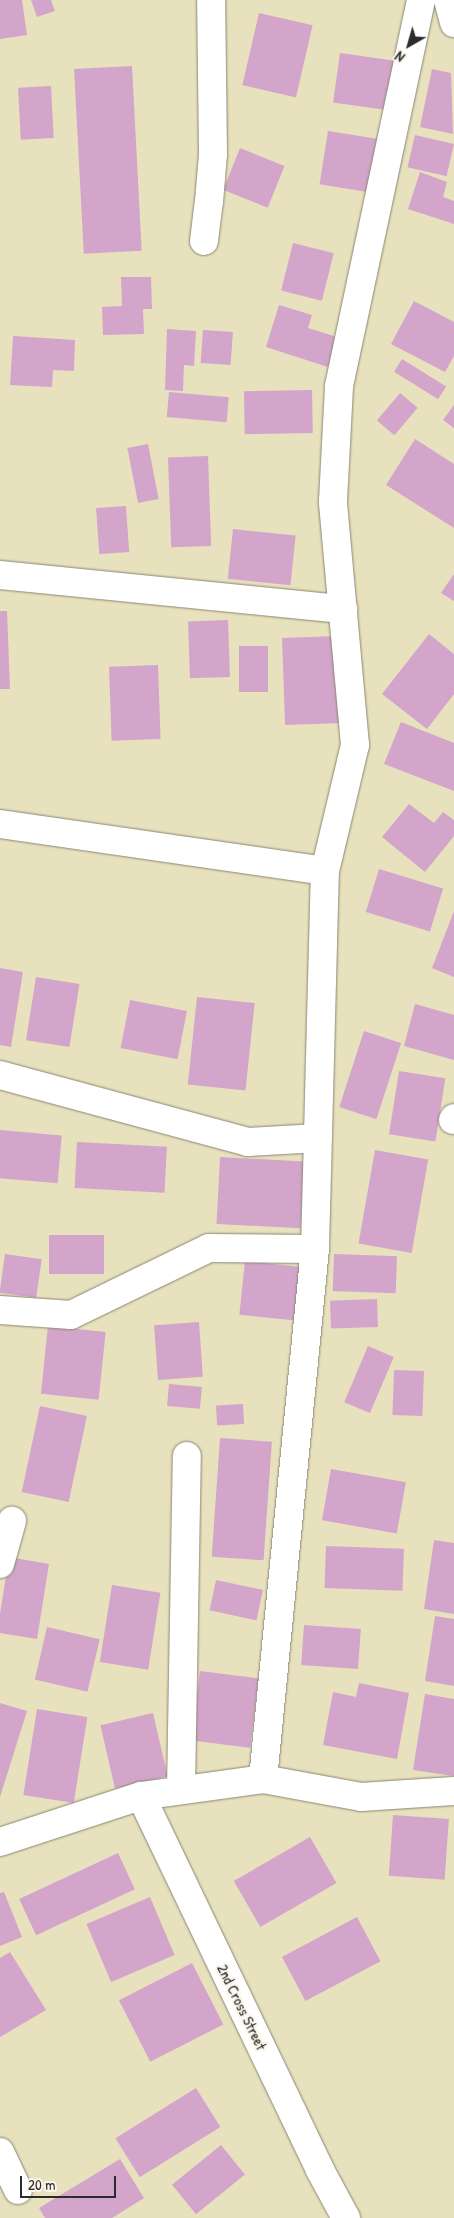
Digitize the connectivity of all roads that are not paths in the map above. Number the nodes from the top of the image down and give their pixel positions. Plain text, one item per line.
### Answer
1 (210, 0) edge
2 (421, 0) edge
3 (448, 0) edge
4 (454, 23) edge
5 (204, 241) dead end
6 (0, 575) edge
7 (343, 609) junction
8 (0, 824) edge
9 (325, 871) junction
10 (0, 1075) edge
11 (318, 1138) junction
12 (315, 1249) junction
13 (0, 1310) edge
14 (187, 1456) dead end
15 (12, 1521) dead end
16 (0, 1564) edge
17 (262, 1778) junction
18 (181, 1789) junction
19 (454, 1791) edge
20 (141, 1796) junction
21 (0, 1842) edge
22 (0, 2152) edge
23 (18, 2190) dead end
24 (346, 2218) edge

1 - 5 street
2 - 7 street
3 - 4 street
6 - 7 street
7 - 9 street
8 - 9 street
9 - 11 street
10 - 11 street
11 - 12 street
12 - 13 street
12 - 17 street
14 - 18 street
15 - 16 street
17 - 18 street
17 - 19 street
18 - 20 street
20 - 21 street
20 - 24 street, 2nd Cross Street
22 - 23 street

